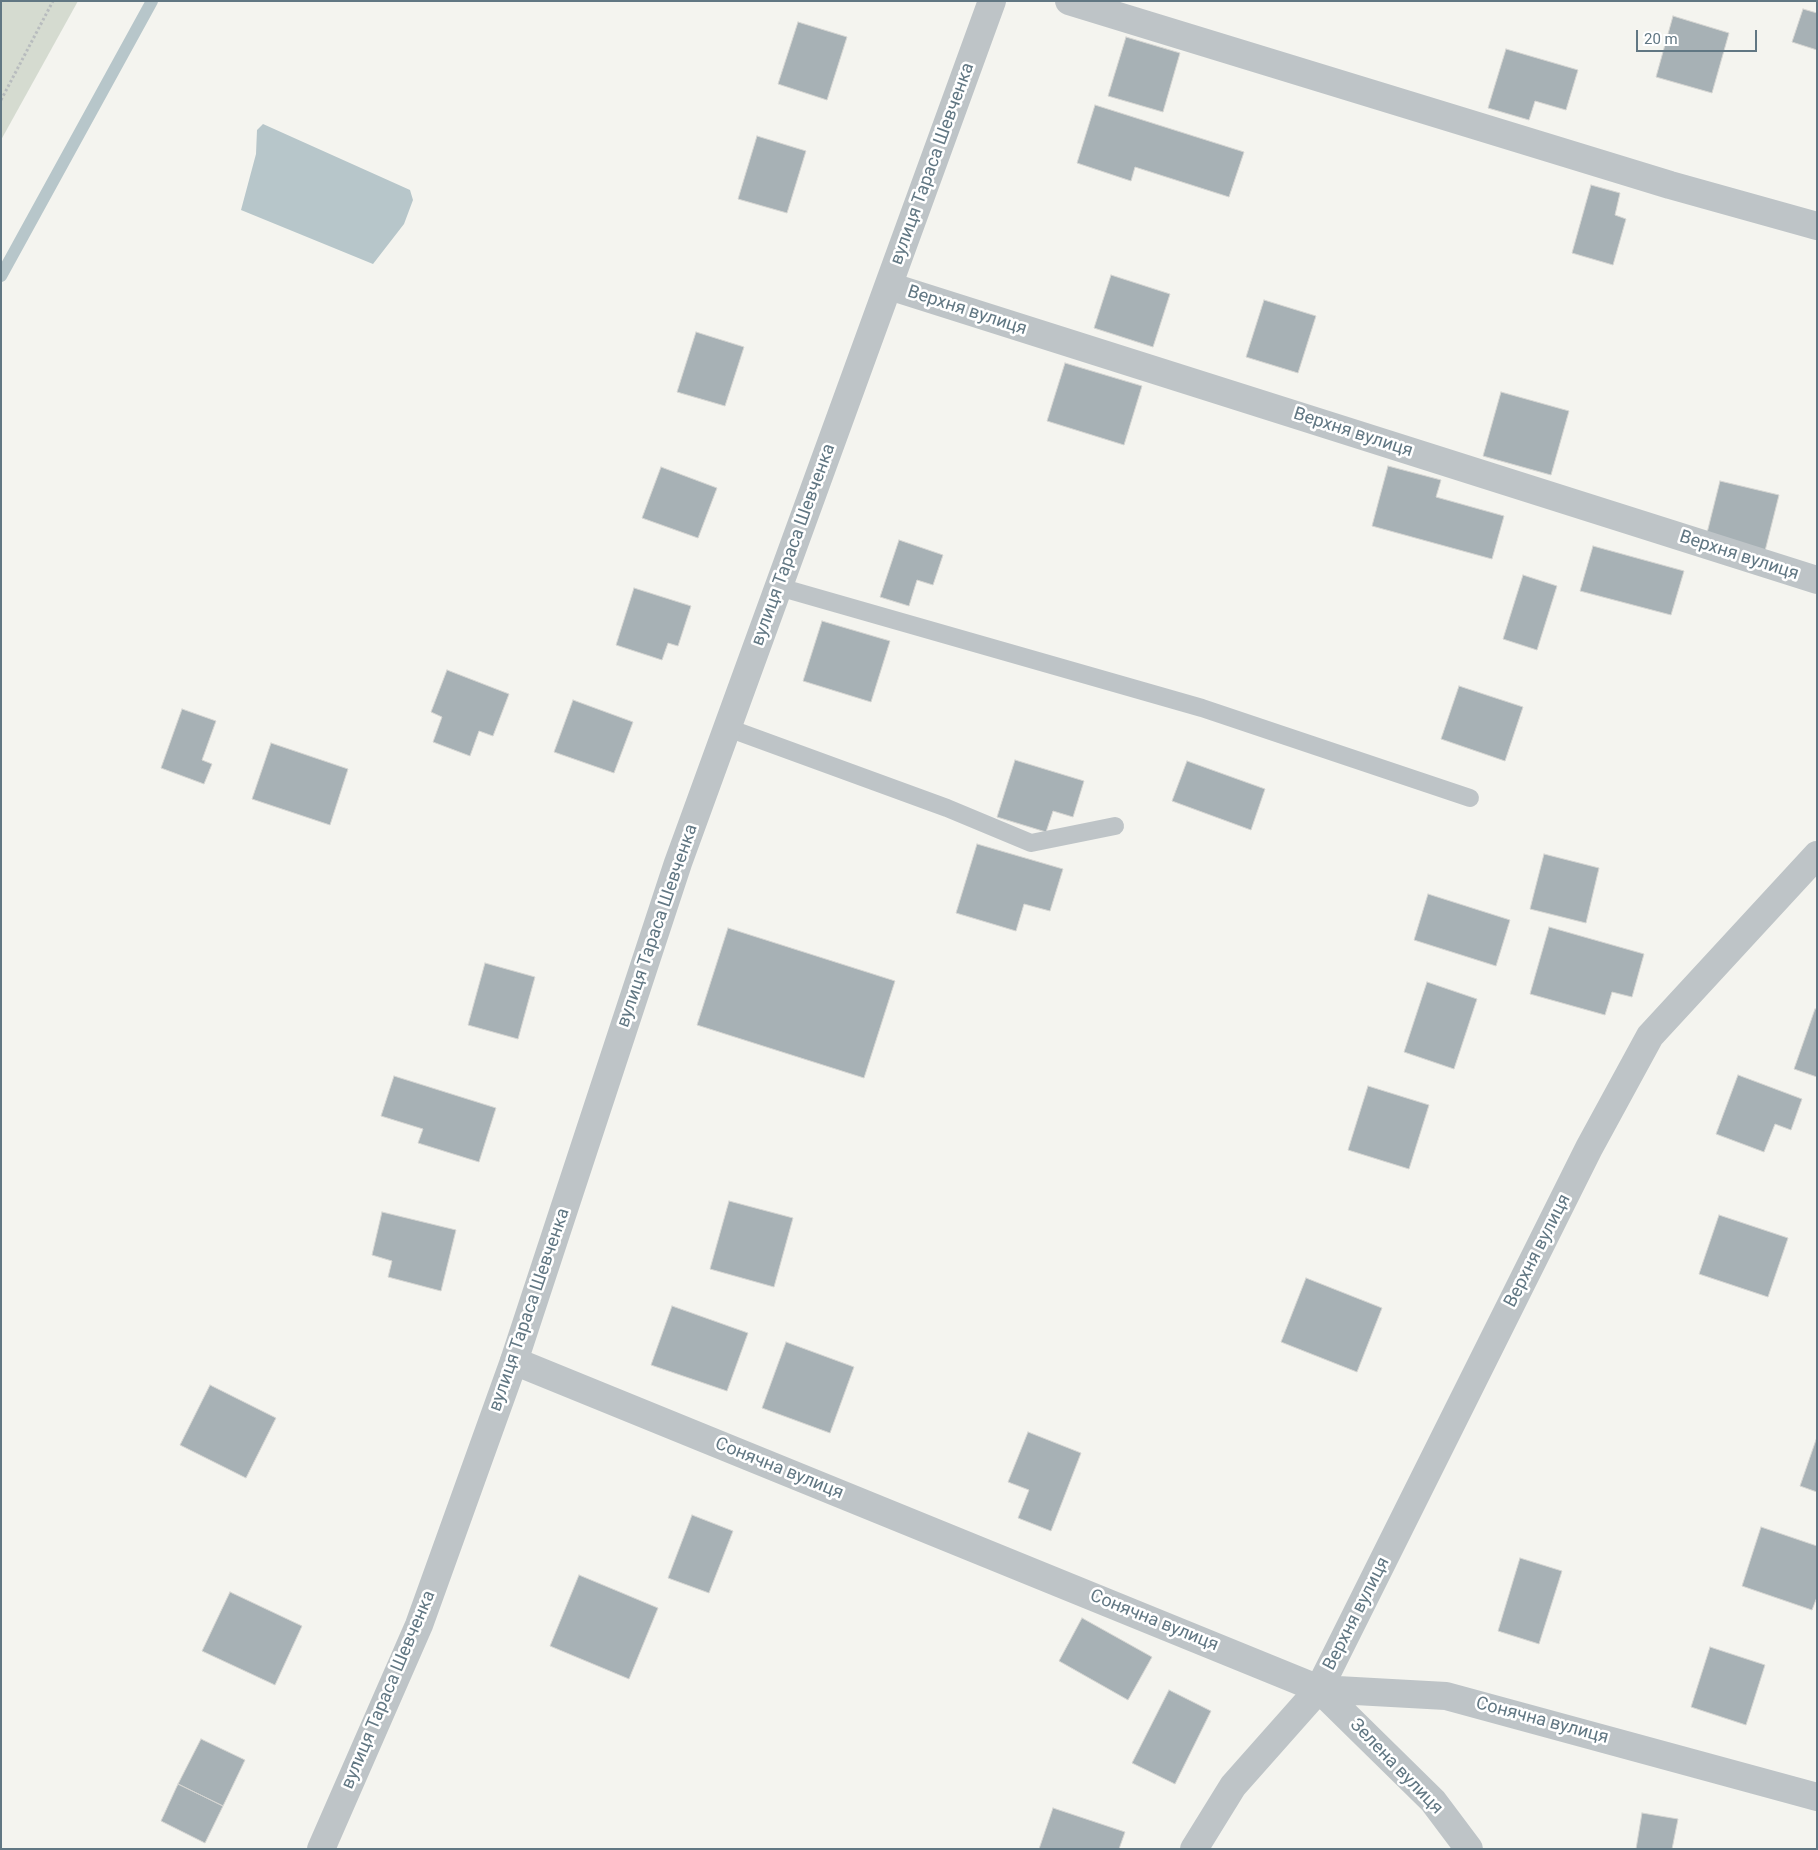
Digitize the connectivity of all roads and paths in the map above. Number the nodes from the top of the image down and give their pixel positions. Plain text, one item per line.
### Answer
1 (53, 1) edge
2 (992, 1) edge
3 (1070, 1) edge
4 (1, 100) edge
5 (1817, 226) edge
6 (889, 286) junction
7 (1817, 580) edge
8 (779, 587) junction
9 (728, 728) junction
10 (1470, 798) dead end
11 (1115, 826) dead end
12 (1817, 855) edge
13 (514, 1361) junction
14 (1319, 1689) junction
15 (1817, 1797) edge
16 (321, 1849) edge
17 (1194, 1849) edge
18 (1469, 1849) edge

1 - 4 path
2 - 6 street, вулиця Тараса Шевченка
3 - 5 street
6 - 7 street, Верхня вулиця
6 - 8 street, вулиця Тараса Шевченка
8 - 9 street, вулиця Тараса Шевченка
8 - 10 lane
9 - 11 lane
9 - 13 street, вулиця Тараса Шевченка
12 - 14 street, Верхня вулиця
13 - 14 street, Сонячна вулиця
13 - 16 street, вулиця Тараса Шевченка
14 - 15 street, Сонячна вулиця
14 - 17 street, Верхня вулиця
14 - 18 street, Зелена вулиця

